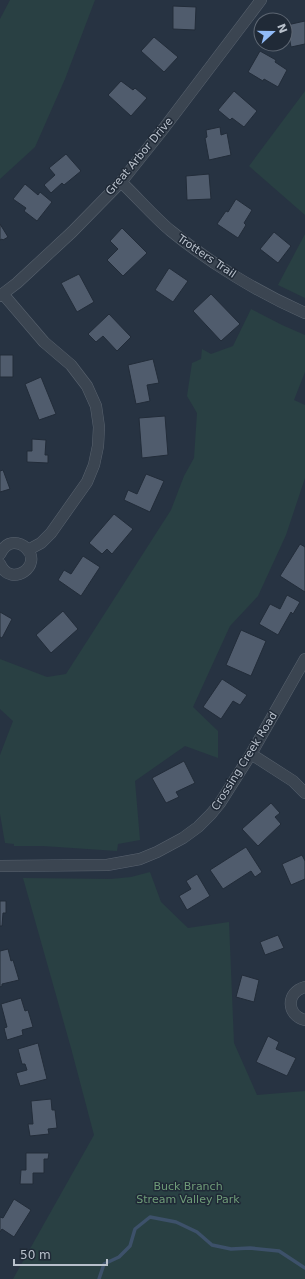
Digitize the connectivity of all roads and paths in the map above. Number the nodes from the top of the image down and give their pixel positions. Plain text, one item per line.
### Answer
1 (260, 0) edge
2 (121, 182) junction
3 (1, 295) edge
4 (305, 313) edge
5 (28, 550) junction
6 (0, 554) edge
7 (0, 564) edge
8 (305, 659) edge
9 (251, 754) junction
10 (305, 793) edge
11 (0, 866) edge
12 (305, 987) edge
13 (305, 1020) edge

1 - 2 street, Great Arbor Drive
2 - 3 street, Great Arbor Drive
2 - 4 street, Trotters Trail
3 - 5 street
5 - 6 street
5 - 7 street
8 - 9 street, Crossing Creek Road
9 - 10 street
9 - 11 street, Crossing Creek Road
12 - 13 street

